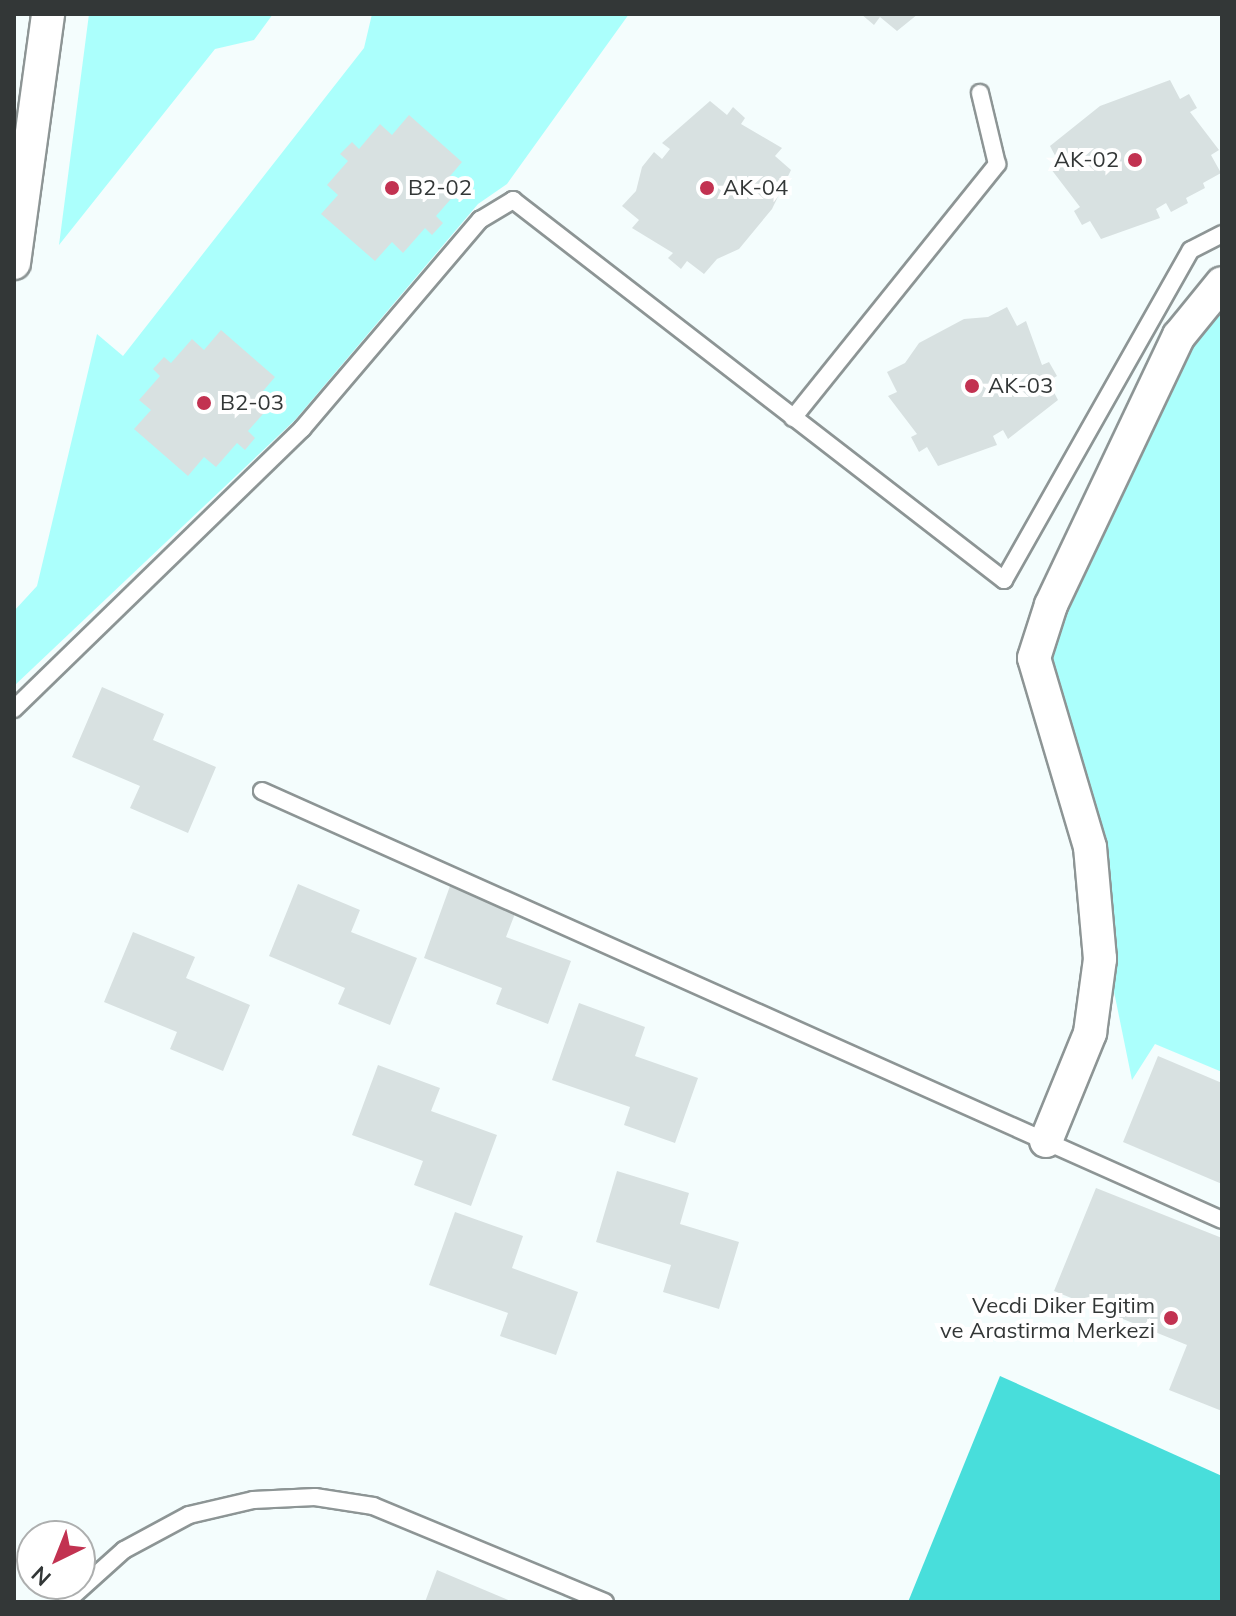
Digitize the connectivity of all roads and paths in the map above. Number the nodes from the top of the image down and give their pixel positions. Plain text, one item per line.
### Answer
1 (48, 14) edge
2 (980, 93) dead end
3 (1222, 234) edge
4 (14, 263) edge
5 (1222, 283) edge
6 (793, 418) junction
7 (14, 709) edge
8 (262, 791) dead end
9 (1046, 1141) junction
10 (1222, 1220) edge
11 (66, 1602) edge
12 (605, 1602) edge

1 - 4 street
2 - 6 lane
3 - 6 lane
5 - 9 street
6 - 7 lane
8 - 9 lane
9 - 10 lane
11 - 12 lane

